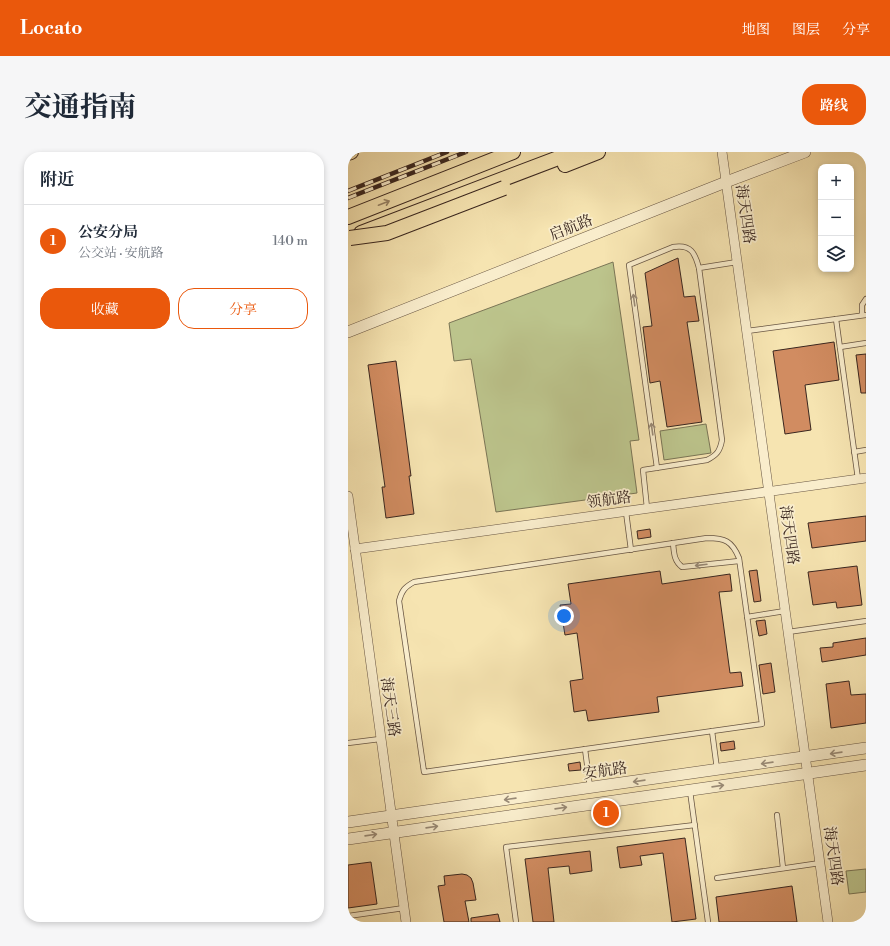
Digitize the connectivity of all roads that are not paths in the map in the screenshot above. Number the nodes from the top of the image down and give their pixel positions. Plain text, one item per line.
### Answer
1 (351, 152) edge
2 (513, 152) edge
3 (574, 152) edge
4 (598, 152) edge
5 (722, 152) edge
6 (805, 152) edge
7 (348, 153) edge
8 (726, 182) junction
9 (348, 217) edge
10 (349, 238) edge
11 (737, 262) junction
12 (699, 268) junction
13 (866, 299) edge
14 (864, 315) edge
15 (836, 319) junction
16 (747, 331) junction
17 (348, 332) edge
18 (866, 343) edge
19 (840, 347) junction
20 (866, 450) edge
21 (854, 452) junction
22 (657, 468) junction
23 (862, 479) edge
24 (769, 492) junction
25 (348, 496) edge
26 (648, 509) junction
27 (626, 512) junction
28 (673, 543) junction
29 (352, 548) edge
30 (631, 550) junction
31 (739, 561) junction
32 (785, 611) junction
33 (747, 617) junction
34 (866, 620) edge
35 (788, 632) junction
36 (712, 731) junction
37 (380, 739) junction
38 (348, 743) edge
39 (866, 748) edge
40 (585, 749) junction
41 (806, 757) junction
42 (866, 765) edge
43 (718, 770) junction
44 (808, 773) junction
45 (590, 788) junction
46 (690, 790) junction
47 (777, 815) dead end
48 (391, 816) junction
49 (348, 822) edge
50 (694, 825) junction
51 (394, 832) junction
52 (348, 839) edge
53 (820, 863) junction
54 (783, 868) junction
55 (717, 878) dead end
56 (404, 908) junction
57 (348, 916) edge
58 (406, 922) edge
59 (516, 922) edge
60 (708, 922) edge
61 (828, 922) edge

1 - 7 highway
9 -> 2 highway
3 - 10 highway, bridge
4 - 10 highway, bridge
5 - 8 street, 海天四路
6 - 8 street, 启航路
8 - 11 street, 海天四路
8 - 17 street, 启航路
11 - 12 lane
11 - 16 street, 海天四路
12 - 22 lane
22 -> 12 lane
13 - 14 lane
14 - 15 lane
15 - 16 lane
15 - 19 lane
16 - 24 street, 海天四路
18 - 19 lane
19 - 21 lane
20 - 21 lane
21 - 23 lane
22 - 26 lane
23 - 24 street, 领航路
24 - 26 street, 领航路
24 - 32 street, 海天四路
25 - 29 street, 海天三路
26 - 27 street, 领航路
27 - 29 street, 领航路
27 - 30 lane
28 - 30 lane
28 - 31 lane
31 -> 28 lane
29 - 37 street, 海天三路
30 - 40 lane
31 - 33 lane
32 - 33 lane
32 - 35 street, 海天四路
33 - 36 lane
34 - 35 lane
35 - 41 street, 海天四路
36 - 40 lane
36 - 43 lane
37 - 38 lane
37 - 48 street, 海天三路
39 -> 41 street, 安航路
40 - 45 lane
41 -> 43 street, 安航路
41 - 44 street, 海天四路
42 - 44 street, 安航路
43 -> 45 street, 安航路
46 -> 44 street, 安航路
44 - 53 street, 海天四路
45 -> 48 street, 安航路
46 - 50 lane
51 -> 46 street, 安航路
47 - 54 lane
48 - 49 street, 安航路
48 - 51 street, 海天三路
50 - 59 lane
50 - 60 lane
52 -> 51 street, 安航路
51 - 56 street, 海天三路
53 - 54 lane
53 - 61 street, 海天四路
54 - 55 lane
56 - 57 lane
56 - 58 street, 海天三路

